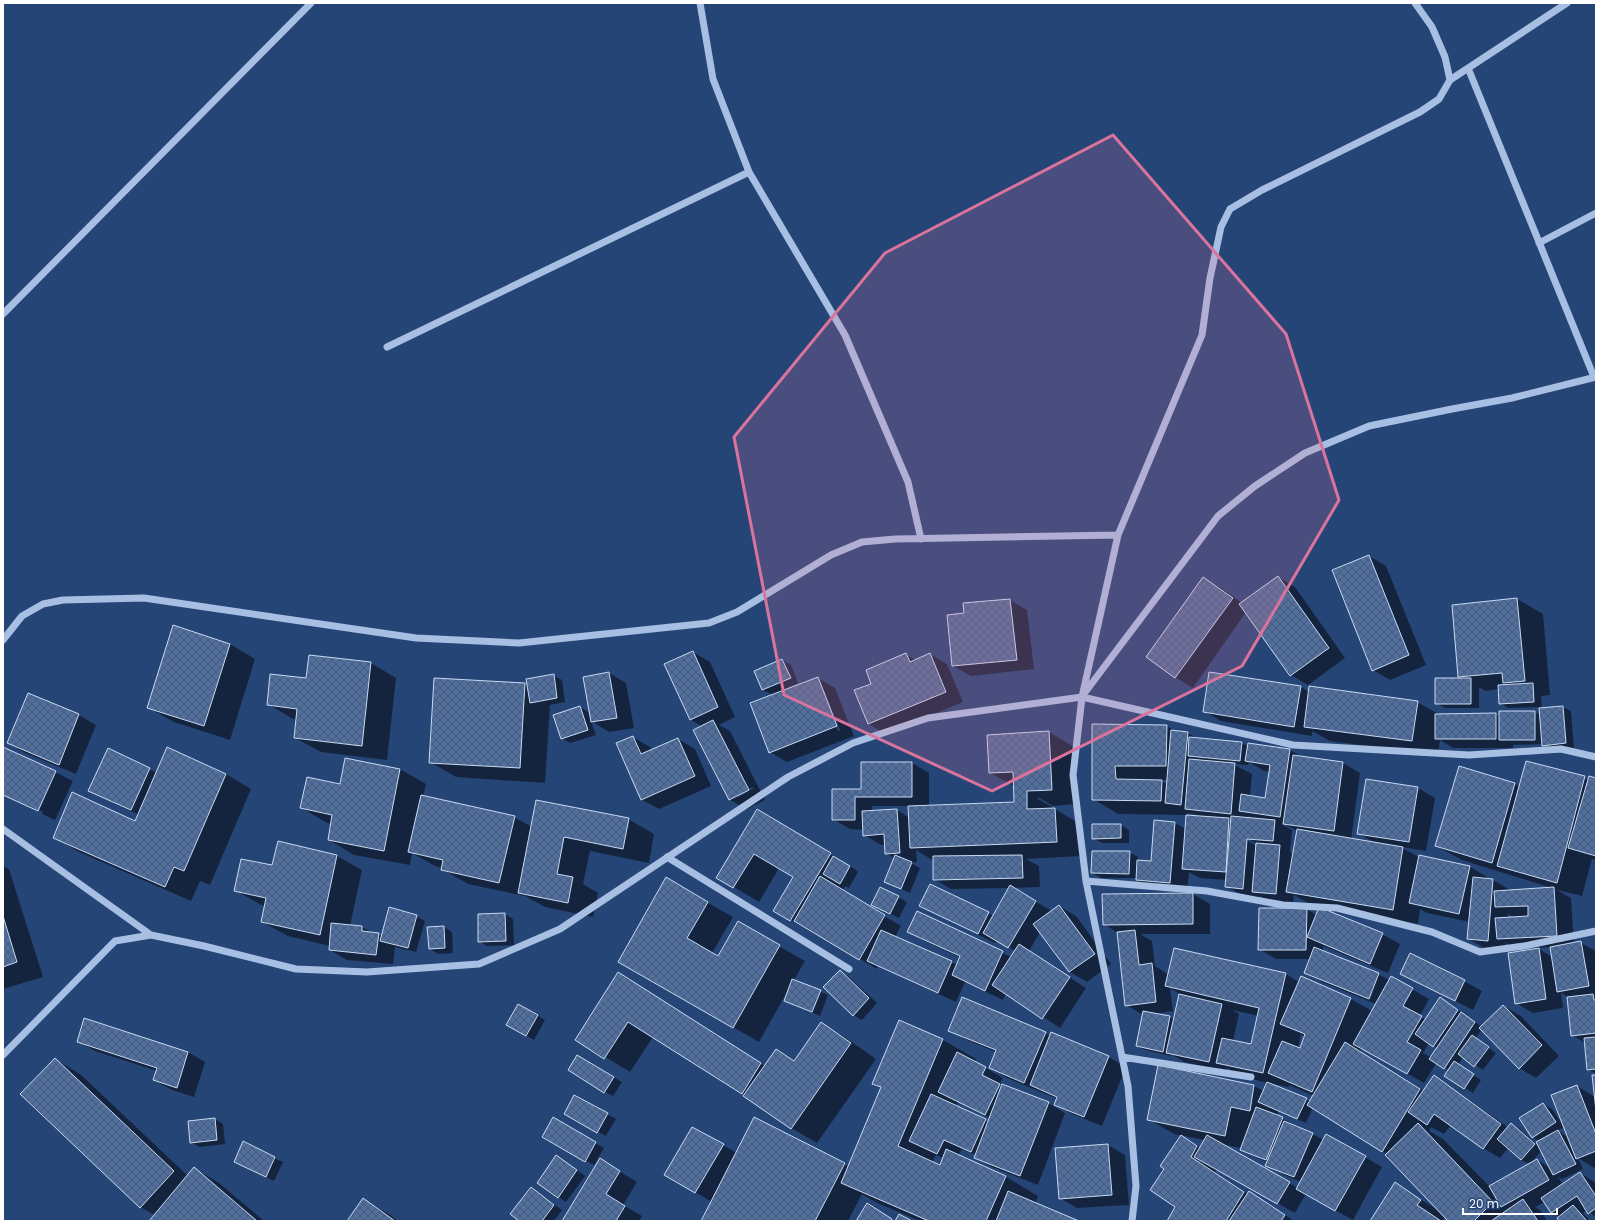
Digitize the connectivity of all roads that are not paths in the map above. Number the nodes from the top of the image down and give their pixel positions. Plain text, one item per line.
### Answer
1 (311, 3) edge
2 (700, 3) edge
3 (1415, 3) edge
4 (1567, 3) edge
5 (1468, 68) junction
6 (1450, 80) junction
7 (748, 172) junction
8 (1596, 213) edge
9 (1539, 243) junction
10 (3, 314) edge
11 (387, 347) dead end
12 (1595, 377) edge
13 (1118, 535) junction
14 (921, 539) junction
15 (3, 640) edge
16 (1082, 697) junction
17 (1596, 756) edge
18 (3, 829) edge
19 (667, 857) junction
20 (1086, 881) junction
21 (1596, 930) edge
22 (151, 934) junction
23 (849, 969) dead end
24 (3, 1055) edge
25 (1122, 1057) junction
26 (1251, 1077) dead end
27 (1132, 1221) edge

1 - 10 street
2 - 7 street
3 - 6 street
4 - 5 street
5 - 6 street
5 - 9 street
6 - 13 street
7 - 11 street
7 - 14 street
8 - 9 street
9 - 12 street
12 - 16 street
13 - 14 street
13 - 16 street
14 - 15 street
16 - 17 street
16 - 19 street
16 - 20 street
18 - 22 street
19 - 22 street
19 - 23 street
20 - 21 street
20 - 25 street
22 - 24 street
25 - 26 street
25 - 27 street

